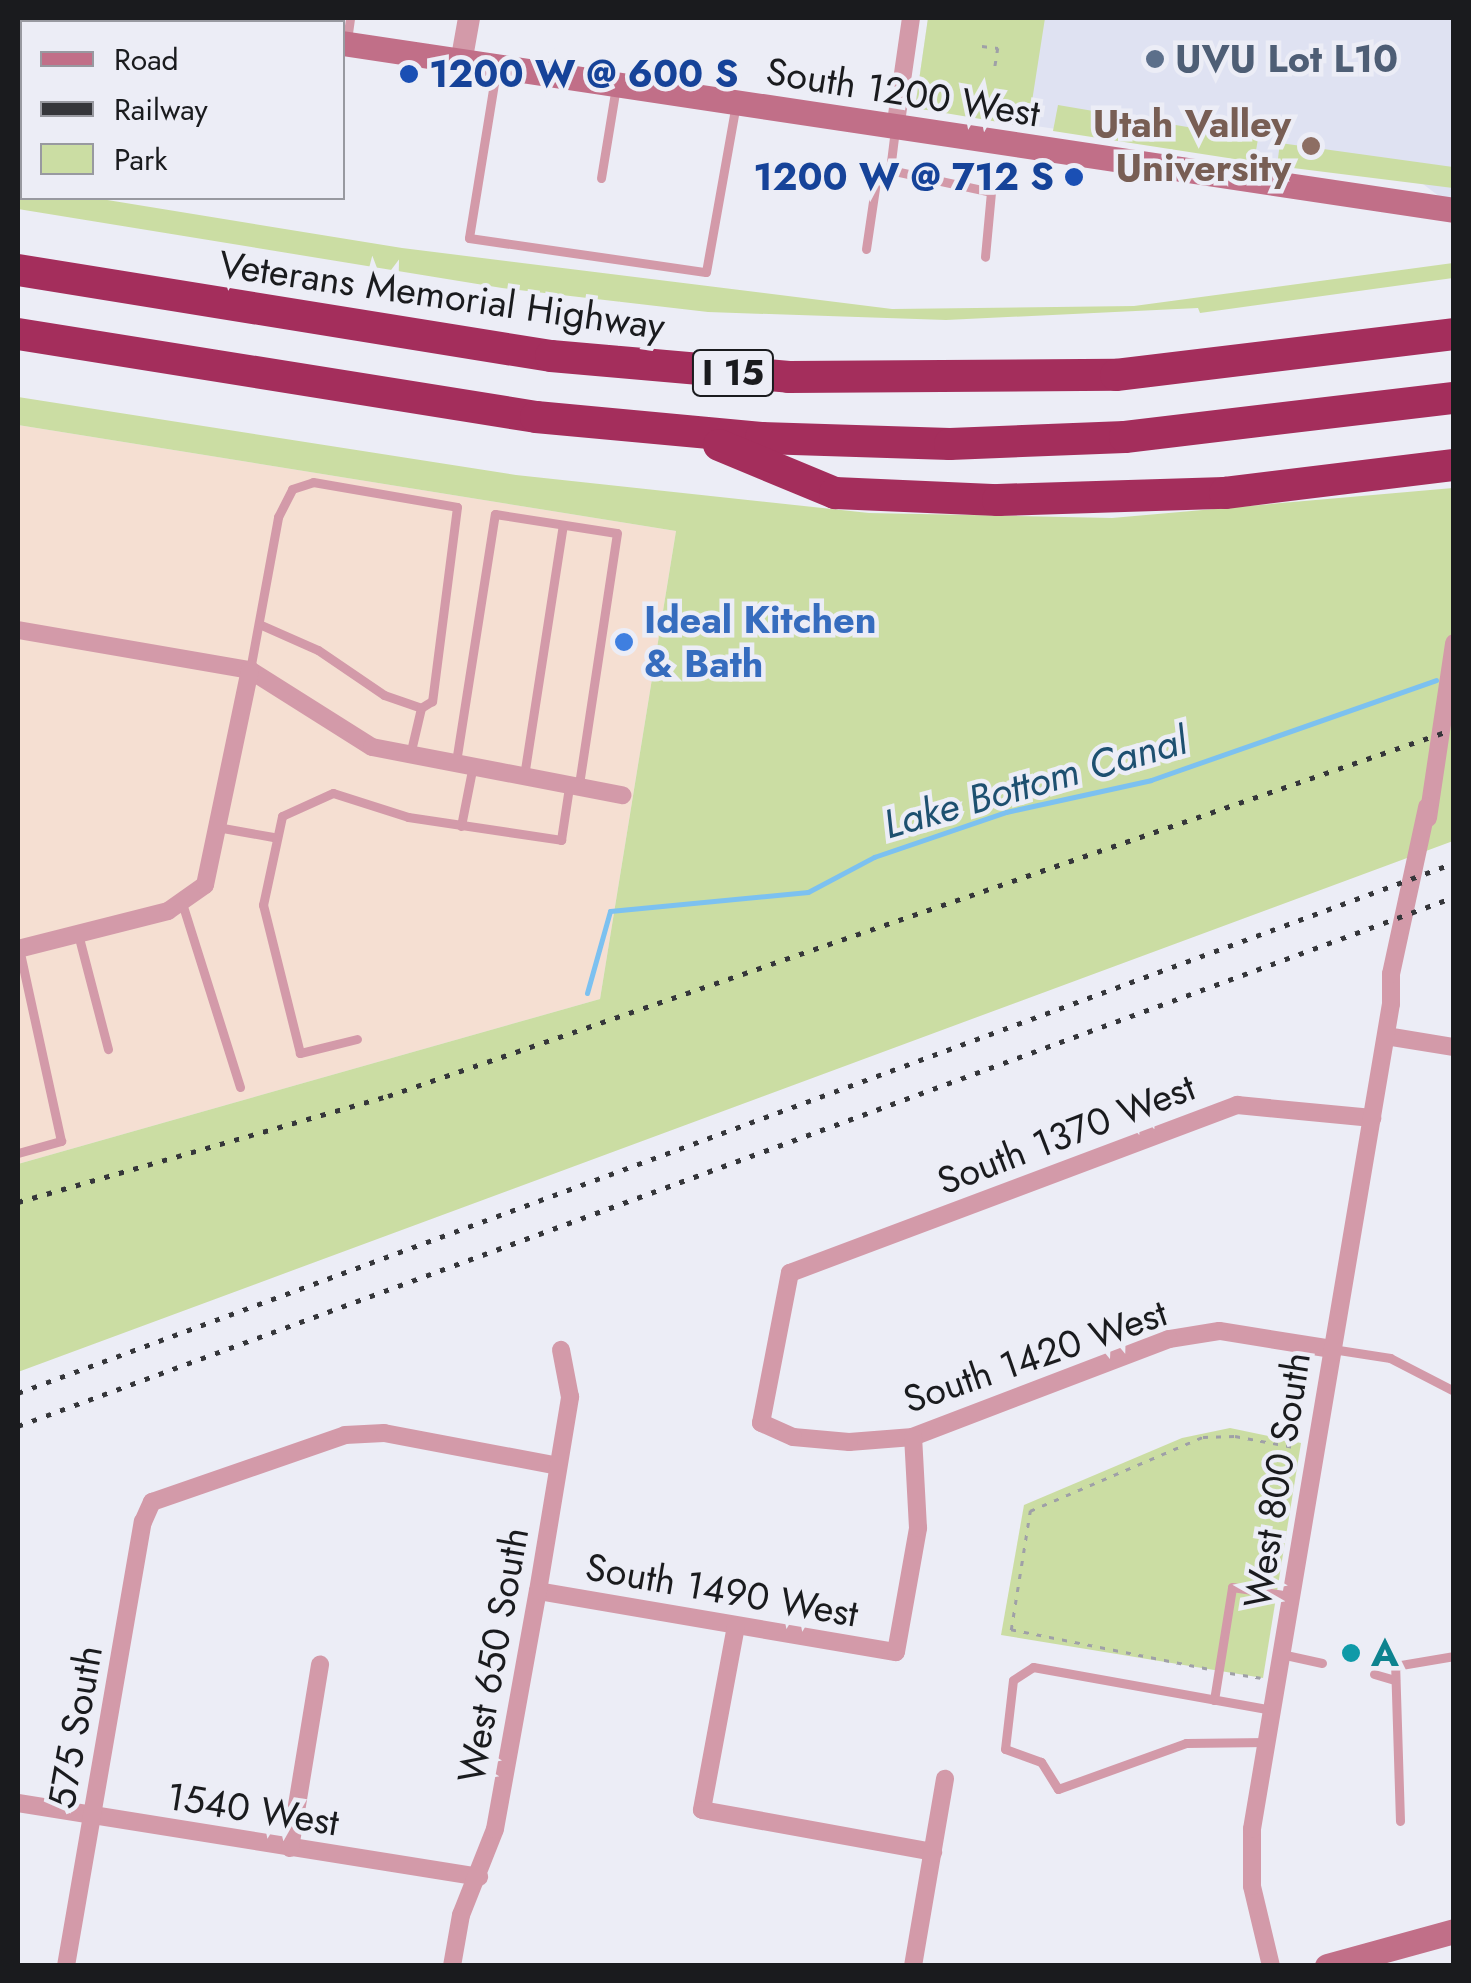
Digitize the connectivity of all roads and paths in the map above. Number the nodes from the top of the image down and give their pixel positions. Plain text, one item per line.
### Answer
1 (469, 18) edge
2 (911, 18) edge
3 (346, 34) edge
4 (982, 46) dead end
5 (462, 63) junction
6 (496, 68) junction
7 (995, 68) dead end
8 (616, 86) junction
9 (736, 104) junction
10 (896, 128) junction
11 (890, 170) junction
12 (601, 178) dead end
13 (1454, 210) edge
14 (866, 248) dead end
15 (985, 256) dead end
16 (18, 270) edge
17 (18, 334) edge
18 (1454, 334) edge
19 (1454, 398) edge
20 (692, 434) junction
21 (1454, 465) edge
22 (562, 524) junction
23 (259, 624) junction
24 (18, 630) edge
25 (1454, 643) edge
26 (250, 670) junction
27 (421, 708) junction
28 (410, 758) junction
29 (463, 769) junction
30 (524, 779) junction
31 (574, 788) junction
32 (622, 796) dead end
33 (462, 826) junction
34 (217, 827) junction
35 (273, 837) junction
36 (174, 906) junction
37 (78, 934) junction
38 (18, 949) edge
39 (1386, 1036) junction
40 (356, 1039) dead end
41 (1454, 1047) edge
42 (108, 1049) dead end
43 (240, 1086) dead end
44 (1372, 1118) junction
45 (18, 1153) edge
46 (1332, 1349) junction
47 (561, 1350) dead end
48 (1454, 1391) edge
49 (762, 1423) joint
50 (912, 1437) junction
51 (1300, 1448) dead end
52 (558, 1466) junction
53 (538, 1591) junction
54 (1291, 1596) junction
55 (736, 1626) junction
56 (1281, 1654) junction
57 (1454, 1656) edge
58 (1322, 1663) dead end
59 (320, 1664) dead end
60 (1218, 1671) junction
61 (1374, 1674) dead end
62 (1263, 1678) dead end
63 (1395, 1680) junction
64 (1214, 1700) junction
65 (1272, 1710) junction
66 (1267, 1742) junction
67 (945, 1779) dead end
68 (18, 1804) edge
69 (92, 1816) junction
70 (1400, 1821) dead end
71 (290, 1848) junction
72 (933, 1852) junction
73 (479, 1876) junction
74 (1454, 1931) edge
75 (66, 1966) edge
76 (452, 1966) edge
77 (914, 1966) edge
78 (1271, 1966) edge
79 (1326, 1966) edge

1 - 5 street
2 - 10 street
3 - 5 main road, South 1200 West
4 - 7 path
5 - 6 main road, South 1200 West
6 - 8 main road, South 1200 West
6 - 9 lane
8 - 9 main road, South 1200 West
8 - 12 lane
9 - 10 main road, South 1200 West
10 - 11 lane
10 - 13 main road, South 1200 West
11 - 14 lane
11 - 15 lane
16 - 18 highway, Veterans Memorial Highway / I 15
17 - 20 highway, I 15
19 - 20 highway, I 15
20 - 21 highway
22 - 29 lane
22 - 30 lane
22 - 31 lane
23 - 26 lane
23 - 27 lane
23 - 27 lane
24 - 26 street
25 - 39 street, West 800 South
26 - 28 street
26 - 34 street
27 - 28 lane
28 - 29 street
29 - 30 street
29 - 33 lane
30 - 31 street
31 - 32 street
31 - 33 lane
33 - 35 lane
34 - 35 lane
34 - 36 street
35 - 40 lane
36 - 37 street
36 - 43 lane
37 - 38 street
37 - 42 lane
38 - 45 lane
39 - 41 street
39 - 44 street, West 800 South
44 - 46 street, West 800 South
44 - 49 street, South 1370 West
46 - 48 lane
46 - 50 street, South 1420 West
46 - 54 street, West 800 South
47 - 52 street, West 650 South
49 - 50 street, South 1420 West
50 - 55 street, South 1490 West
51 - 60 path
52 - 53 street, West 650 South
52 - 69 street, 575 South
53 - 55 street, South 1490 West
53 - 73 street, West 650 South
54 - 56 street, West 800 South
54 - 60 lane
55 - 72 street
56 - 58 lane
56 - 65 street, West 800 South
57 - 63 lane
59 - 71 street
60 - 62 path
60 - 64 lane
61 - 63 lane
63 - 70 lane
64 - 65 lane
64 - 66 lane
65 - 66 street, West 800 South
66 - 78 street, West 800 South
67 - 72 street
68 - 69 street, 1540 West
69 - 71 street, 1540 West
69 - 75 street, 575 South
71 - 73 street, 1540 West
72 - 77 street
73 - 76 street, West 650 South
74 - 79 main road

